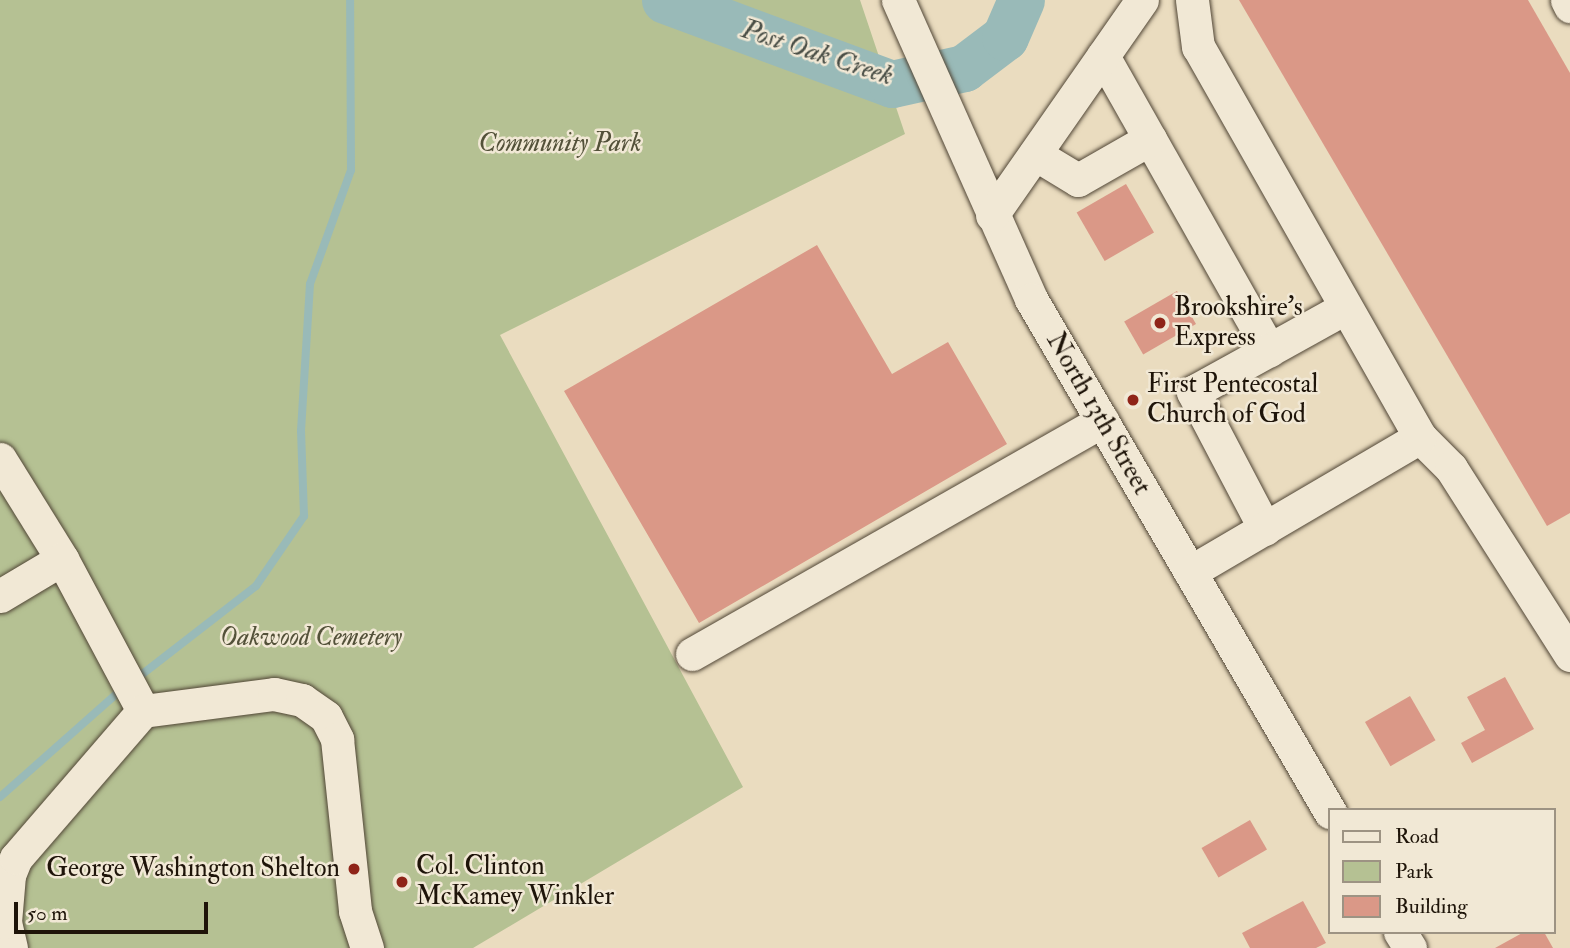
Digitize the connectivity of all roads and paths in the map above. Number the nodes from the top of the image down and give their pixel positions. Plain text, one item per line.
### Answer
1 (898, 0) edge
2 (1142, 0) edge
3 (1192, 0) edge
4 (1567, 0) edge
5 (1570, 5) edge
6 (1103, 57) junction
7 (1150, 139) junction
8 (1035, 154) junction
9 (992, 215) junction
10 (1343, 309) junction
11 (1269, 350) junction
12 (1102, 421) junction
13 (1420, 437) junction
14 (0, 458) edge
15 (1265, 529) junction
16 (62, 559) junction
17 (1191, 572) junction
18 (0, 596) edge
19 (692, 654) dead end
20 (1570, 655) edge
21 (143, 711) junction
22 (1328, 809) edge
23 (11, 948) edge
24 (367, 948) edge

1 - 9 street, North 13th Street
2 - 6 street
3 - 10 street
4 - 5 street
6 - 7 street
6 - 8 street
7 - 8 street
7 - 11 street
8 - 9 street
9 - 12 street, North 13th Street
10 - 11 street
10 - 13 street
11 - 15 street
12 - 17 street, North 13th Street
12 - 19 street
13 - 15 street
13 - 20 street
14 - 16 street
15 - 17 street
16 - 18 street
16 - 21 street
17 - 22 street, North 13th Street
21 - 23 street
21 - 24 street

